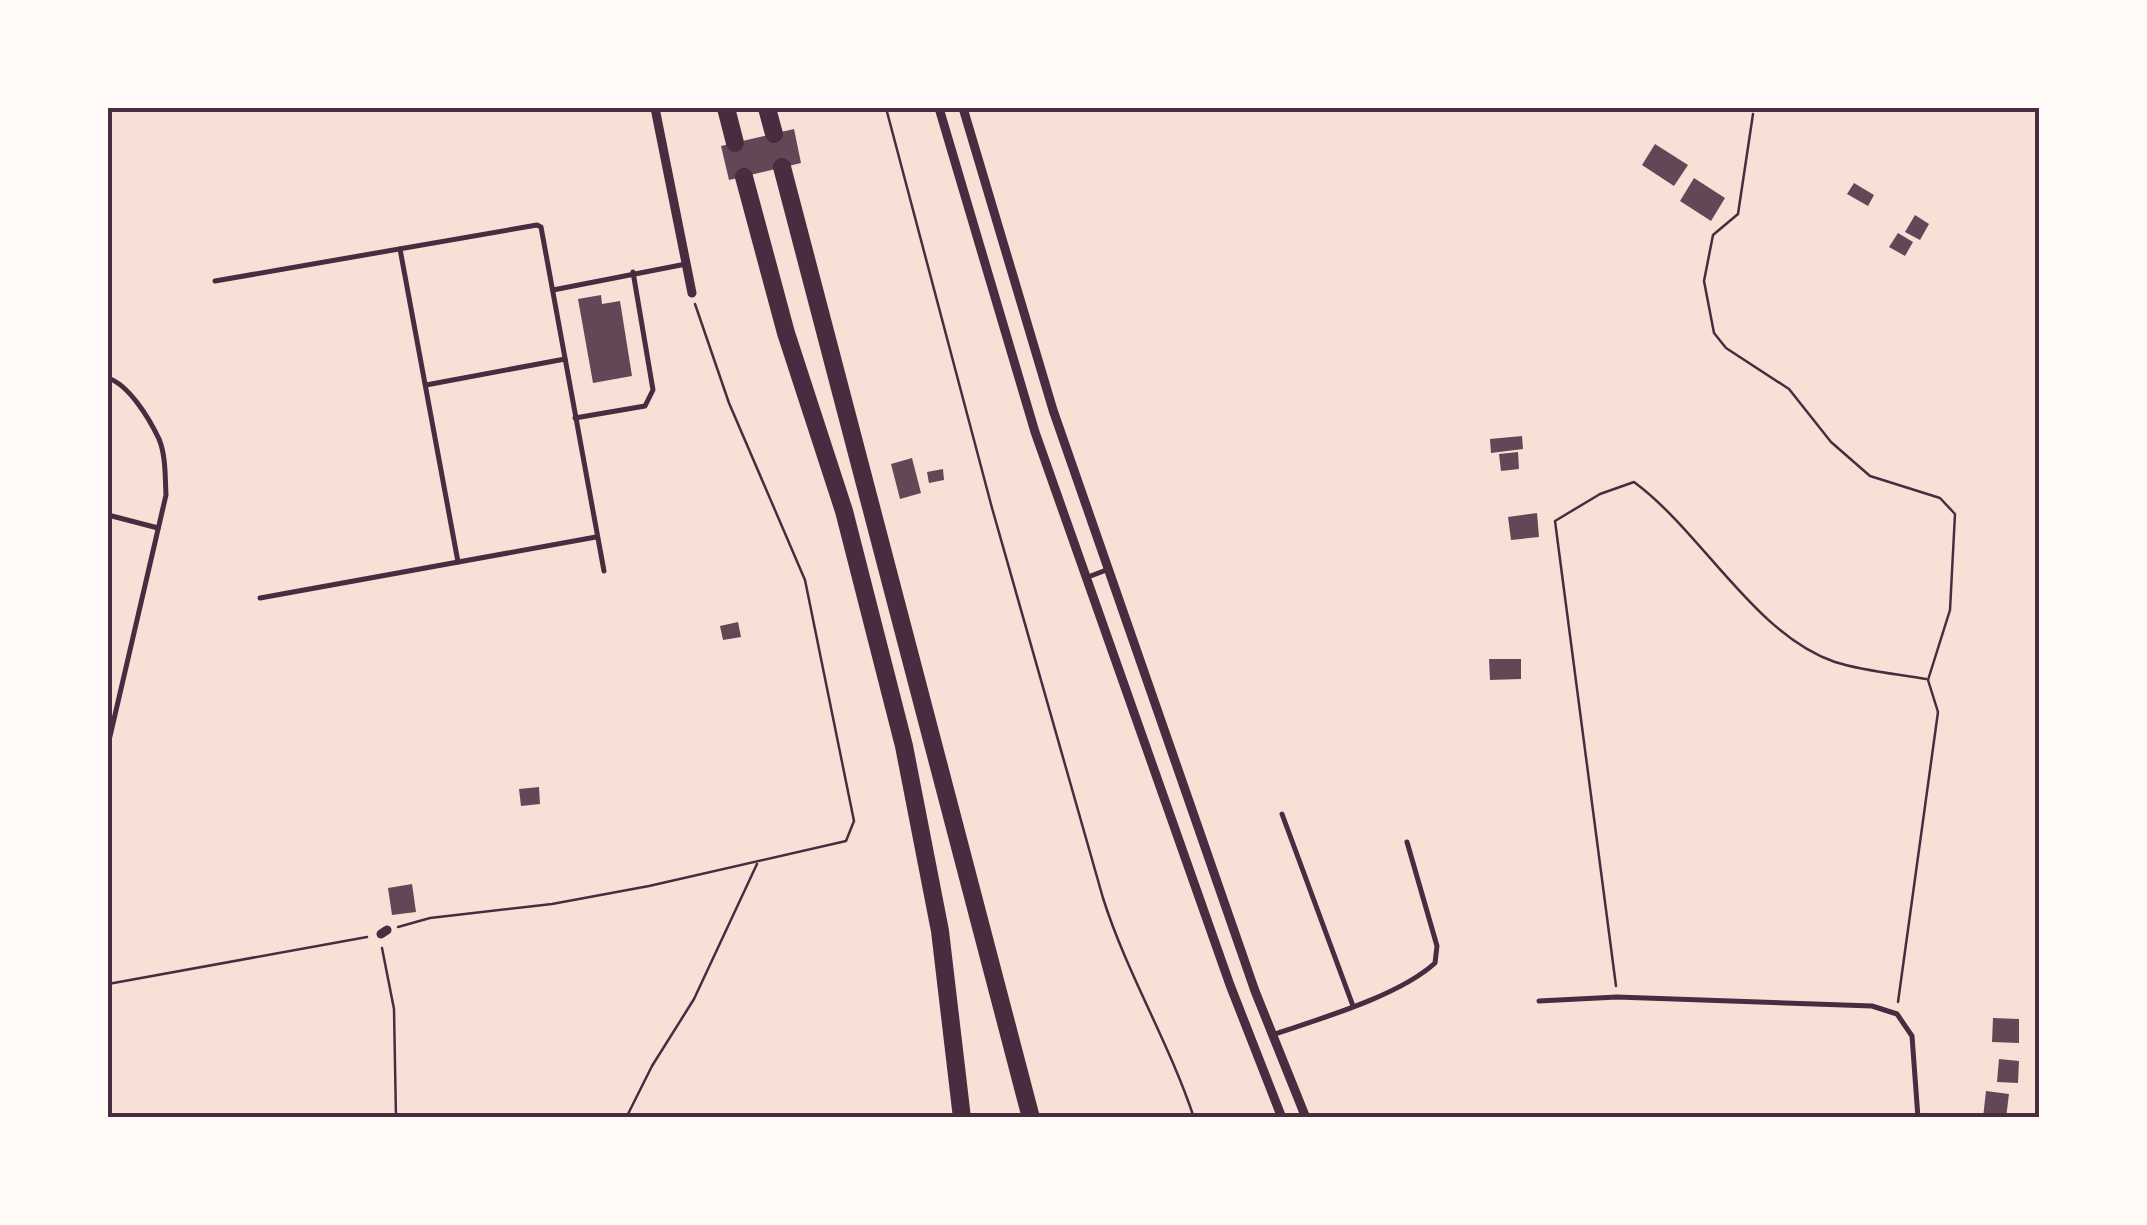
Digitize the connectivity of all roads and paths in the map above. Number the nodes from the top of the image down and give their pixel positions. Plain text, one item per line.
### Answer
1 (655, 108) edge
2 (726, 108) edge
3 (767, 108) edge
4 (886, 108) edge
5 (938, 108) edge
6 (962, 108) edge
7 (1753, 114) dead end
8 (774, 134) dead end
9 (736, 143) dead end
10 (782, 167) dead end
11 (744, 176) dead end
12 (400, 249) junction
13 (686, 264) junction
14 (632, 272) junction
15 (215, 281) dead end
16 (554, 290) junction
17 (692, 292) joint
18 (565, 359) junction
19 (108, 378) edge
20 (426, 384) junction
21 (575, 418) junction
22 (108, 515) edge
23 (158, 528) junction
24 (598, 536) junction
25 (458, 562) junction
26 (1108, 569) junction
27 (604, 571) dead end
28 (1086, 577) junction
29 (260, 598) dead end
30 (1928, 680) junction
31 (108, 745) edge
32 (1282, 814) dead end
33 (1406, 842) dead end
34 (758, 863) junction
35 (384, 932) junction
36 (108, 984) edge
37 (1617, 997) junction
38 (1540, 1001) dead end
39 (1353, 1006) junction
40 (1897, 1014) junction
41 (1272, 1035) junction
42 (396, 1118) edge
43 (626, 1118) edge
44 (962, 1118) edge
45 (1031, 1118) edge
46 (1194, 1118) edge
47 (1282, 1118) edge
48 (1306, 1118) edge
49 (1918, 1118) edge

1 - 13 street
2 - 9 highway
3 - 8 highway
4 - 46 path
5 - 28 street
6 - 26 street
7 - 30 path
10 - 45 highway
11 - 44 highway
12 - 15 lane
12 - 16 lane
12 - 20 lane
13 - 14 lane
13 - 17 street
14 - 16 lane
14 - 21 lane
16 - 18 lane
17 - 34 path
18 - 20 lane
18 - 21 lane
19 - 23 lane
20 - 25 lane
21 - 24 lane
22 - 23 lane
23 - 31 lane
24 - 25 lane
24 - 27 lane
25 - 29 lane
26 - 28 lane
26 - 41 street
28 - 47 street
30 - 37 path
30 - 40 path
32 - 39 lane
33 - 39 lane
34 - 35 path
34 - 43 path
35 - 36 path
35 - 42 path
37 - 38 lane
37 - 40 lane
39 - 41 lane
40 - 49 lane
41 - 48 street

